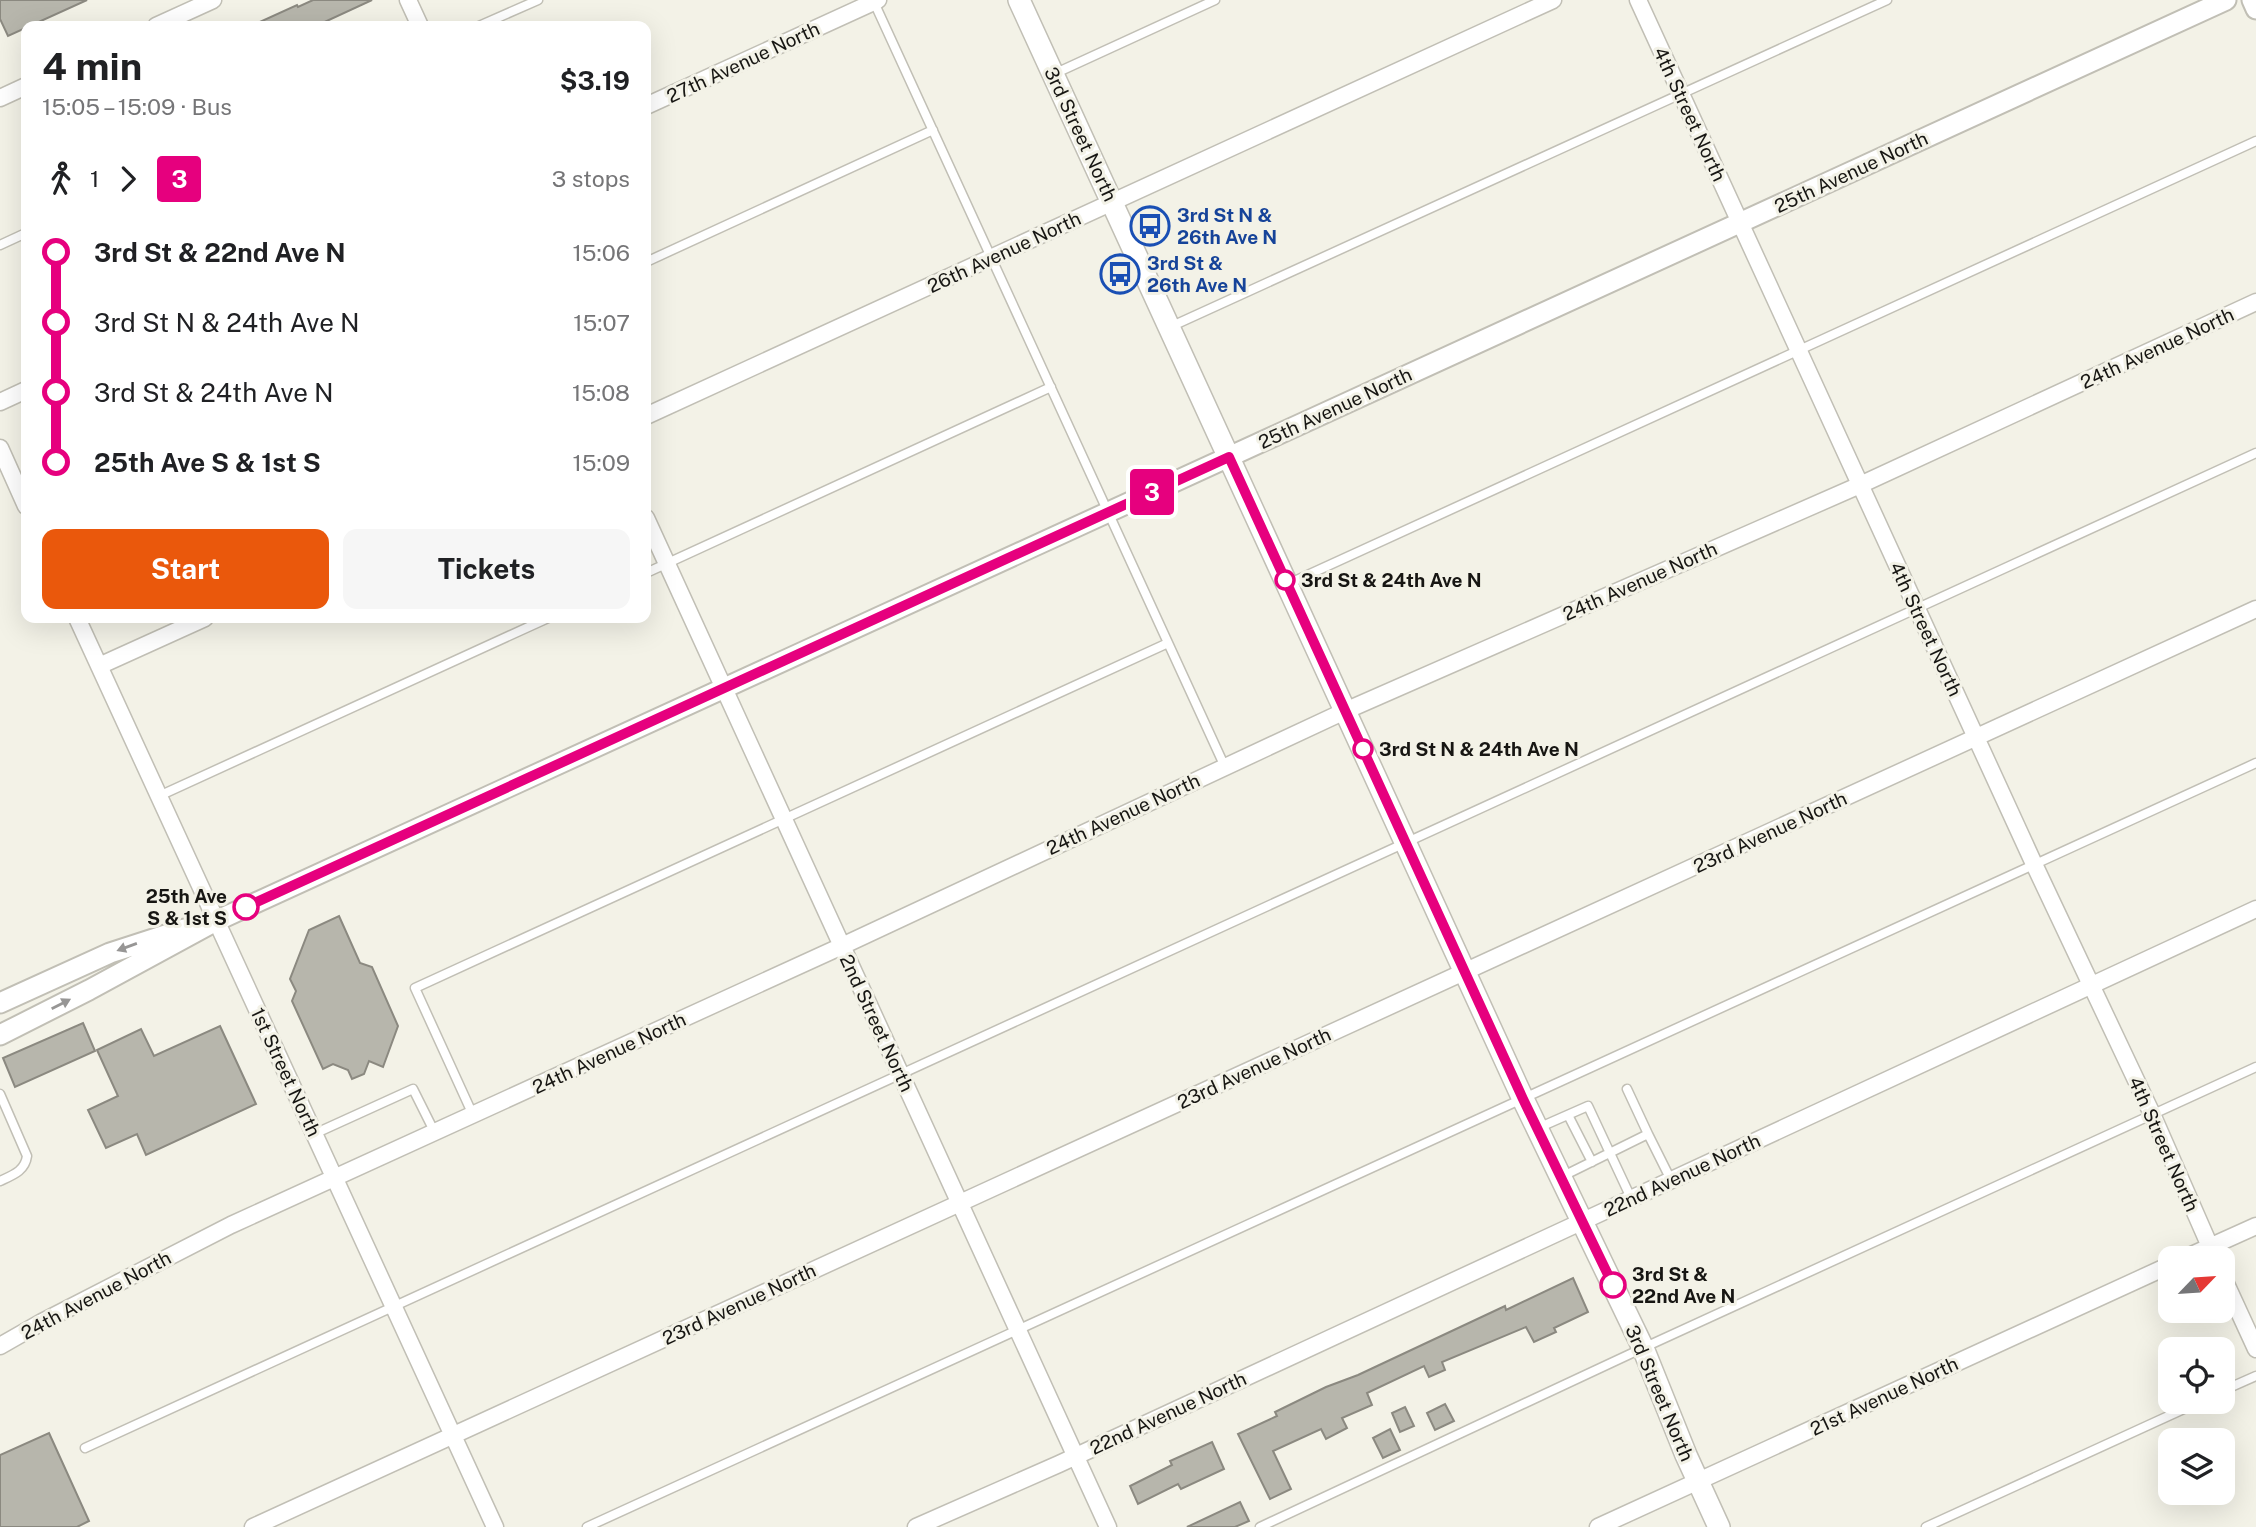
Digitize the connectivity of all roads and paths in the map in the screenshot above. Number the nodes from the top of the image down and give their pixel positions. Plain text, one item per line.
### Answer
1 (213, 0) edge
2 (408, 0) edge
3 (538, 0) edge
4 (1019, 0) edge
5 (1215, 0) edge
6 (1553, 0) edge
7 (1638, 0) edge
8 (1886, 0) edge
9 (2226, 0) edge
10 (2252, 0) edge
11 (875, 1) edge
12 (2256, 9) edge
13 (167, 21) edge
14 (418, 21) edge
15 (490, 21) edge
16 (1053, 74) junction
17 (21, 88) edge
18 (1681, 94) junction
19 (0, 98) edge
20 (651, 104) edge
21 (933, 130) junction
22 (2256, 141) edge
23 (1112, 202) junction
24 (1740, 223) junction
25 (21, 235) edge
26 (0, 245) edge
27 (991, 257) junction
28 (651, 260) edge
29 (2256, 302) edge
30 (1170, 327) junction
31 (1798, 350) junction
32 (1051, 387) junction
33 (21, 392) edge
34 (0, 402) edge
35 (651, 414) edge
36 (0, 448) edge
37 (2256, 453) edge
38 (1229, 457) junction
39 (1860, 485) junction
40 (21, 495) edge
41 (1108, 512) junction
42 (651, 529) edge
43 (667, 564) junction
44 (651, 571) edge
45 (1287, 585) junction
46 (1917, 609) junction
47 (2256, 609) edge
48 (79, 623) edge
49 (194, 623) edge
50 (537, 623) edge
51 (1168, 643) junction
52 (99, 666) junction
53 (724, 688) junction
54 (1345, 711) junction
55 (1976, 738) junction
56 (2256, 763) edge
57 (1225, 767) junction
58 (159, 796) junction
59 (784, 819) junction
60 (1405, 843) junction
61 (2034, 864) junction
62 (2256, 909) edge
63 (216, 921) junction
64 (842, 946) junction
65 (1465, 972) junction
66 (2093, 986) junction
67 (0, 1003) edge
68 (0, 1035) edge
69 (2256, 1067) edge
70 (901, 1074) junction
71 (1627, 1089) dead end
72 (0, 1094) edge
73 (1523, 1099) junction
74 (2152, 1114) junction
75 (473, 1115) junction
76 (1569, 1115) junction
77 (1538, 1128) junction
78 (435, 1133) junction
79 (314, 1134) junction
80 (1648, 1134) junction
81 (1610, 1152) junction
82 (1592, 1162) junction
83 (1561, 1177) junction
84 (335, 1179) junction
85 (1671, 1180) junction
86 (0, 1181) edge
87 (1631, 1198) junction
88 (960, 1203) junction
89 (1583, 1221) junction
90 (2256, 1226) edge
91 (2209, 1246) edge
92 (2223, 1246) edge
93 (2158, 1270) edge
94 (2235, 1303) edge
95 (394, 1306) junction
96 (1018, 1330) junction
97 (0, 1346) edge
98 (1643, 1348) junction
99 (2256, 1349) edge
100 (2256, 1376) edge
101 (2235, 1385) edge
102 (2173, 1414) edge
103 (453, 1436) junction
104 (85, 1448) dead end
105 (1076, 1456) junction
106 (1698, 1481) junction
107 (253, 1527) edge
108 (495, 1527) edge
109 (587, 1527) edge
110 (916, 1527) edge
111 (1108, 1527) edge
112 (1260, 1527) edge
113 (1598, 1527) edge
114 (1719, 1527) edge
115 (1926, 1527) edge

1 - 13 street
2 - 14 street
3 - 15 lane
4 - 16 main road, 3rd Street North
5 - 16 lane
6 - 23 street, 26th Avenue North
7 - 18 street, 4th Street North
8 - 18 lane
9 - 24 street, 25th Avenue North
10 - 12 street
11 - 20 street, 27th Avenue North
11 - 21 lane
16 - 23 main road, 3rd Street North
17 - 19 street
18 - 24 street, 4th Street North
18 - 30 lane
21 - 27 lane
21 - 28 lane
22 - 31 lane
23 - 27 street, 26th Avenue North
23 - 30 main road, 3rd Street North
24 - 31 street, 4th Street North
24 - 38 street, 25th Avenue North
25 - 26 lane
27 - 32 lane
27 - 35 street, 26th Avenue North
29 - 39 street, 24th Avenue North
30 - 38 main road, 3rd Street North
31 - 39 street, 4th Street North
31 - 45 lane
32 - 41 lane
32 - 43 lane
33 - 34 street
36 - 40 street
37 - 46 lane
38 - 41 street, 25th Avenue North
38 - 45 main road, 3rd Street North
39 - 46 street, 4th Street North
39 - 54 street, 24th Avenue North
41 - 51 lane
41 - 53 street, 25th Avenue North
42 - 43 street, 2nd Street North
43 - 44 lane
43 - 53 street, 2nd Street North
45 - 54 main road, 3rd Street North
46 - 55 street, 4th Street North
46 - 60 lane
47 - 55 street, 23rd Avenue North
48 - 52 street, 1st Street North
49 - 52 street
50 - 58 lane
51 - 57 lane
51 - 59 lane
52 - 58 street, 1st Street North
53 - 59 street, 2nd Street North
53 - 63 street, 25th Avenue North
54 - 57 street, 24th Avenue North
54 - 60 main road, 3rd Street North
55 - 61 street, 4th Street North
55 - 65 street, 23rd Avenue North
56 - 61 lane
57 - 64 street, 24th Avenue North
58 - 63 street, 1st Street North
59 - 64 street, 2nd Street North
59 - 75 lane
60 - 65 main road, 3rd Street North
60 - 70 lane
61 - 66 street, 4th Street North
61 - 73 lane
62 - 66 street, 22nd Avenue North
63 -> 67 street, 25th Avenue North
68 -> 63 street, 25th Avenue North
63 - 79 street, 1st Street North
64 - 70 street, 2nd Street North
64 - 75 street, 24th Avenue North
65 - 73 main road, 3rd Street North
65 - 88 street, 23rd Avenue North
66 - 74 street, 4th Street North
66 - 85 street, 22nd Avenue North
69 - 74 lane
70 - 88 street, 2nd Street North
70 - 95 lane
71 - 80 lane
72 - 86 lane
73 - 77 main road, 3rd Street North
73 - 96 lane
74 - 91 street, 4th Street North
74 - 98 lane
75 - 78 street, 24th Avenue North
76 - 77 lane
76 - 81 lane
76 - 82 lane
77 - 83 main road, 3rd Street North
78 - 79 lane
78 - 84 street, 24th Avenue North
79 - 84 street, 1st Street North
80 - 81 lane
80 - 85 lane
81 - 82 lane
81 - 87 lane
82 - 83 lane
83 - 89 main road, 3rd Street North
84 - 95 street, 1st Street North
84 - 97 street, 24th Avenue North
85 - 87 street, 22nd Avenue North
87 - 89 street, 22nd Avenue North
88 - 96 street, 2nd Street North
88 - 103 street, 23rd Avenue North
89 - 98 main road, 3rd Street North
89 - 105 street, 22nd Avenue North
90 - 92 street
93 - 106 street, 21st Avenue North
94 - 99 street
95 - 103 street, 1st Street North
95 - 104 lane
96 - 105 street, 2nd Street North
96 - 109 lane
98 - 106 main road, 3rd Street North
98 - 112 lane
100 - 101 lane
102 - 115 lane
103 - 107 street, 23rd Avenue North
103 - 108 street, 1st Street North
105 - 110 street, 22nd Avenue North
105 - 111 street, 2nd Street North
106 - 113 street, 21st Avenue North
106 - 114 main road, 3rd Street North

